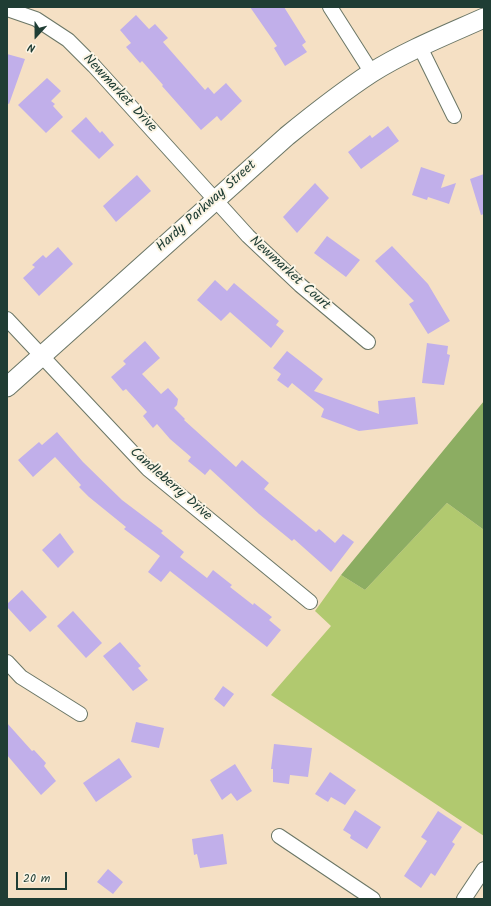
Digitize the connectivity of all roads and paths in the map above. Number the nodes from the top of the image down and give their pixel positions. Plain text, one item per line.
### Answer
1 (330, 7) edge
2 (7, 8) edge
3 (484, 18) edge
4 (420, 47) junction
5 (372, 73) junction
6 (454, 116) dead end
7 (215, 199) junction
8 (7, 319) edge
9 (368, 342) dead end
10 (42, 355) junction
11 (7, 387) edge
12 (310, 602) dead end
13 (7, 662) edge
14 (80, 714) dead end
15 (279, 836) dead end
16 (484, 869) edge
17 (373, 899) edge
18 (464, 899) edge

1 - 5 street
2 - 7 street, Newmarket Drive
3 - 4 main road, Hardy Parkway Street
4 - 5 main road, Hardy Parkway Street
4 - 6 street
5 - 7 main road, Hardy Parkway Street
7 - 9 street, Newmarket Court
7 - 10 main road, Hardy Parkway Street
8 - 10 street, Candleberry Drive
10 - 11 main road, Hardy Parkway Street
10 - 12 street, Candleberry Drive
13 - 14 street
15 - 17 street
16 - 18 street

